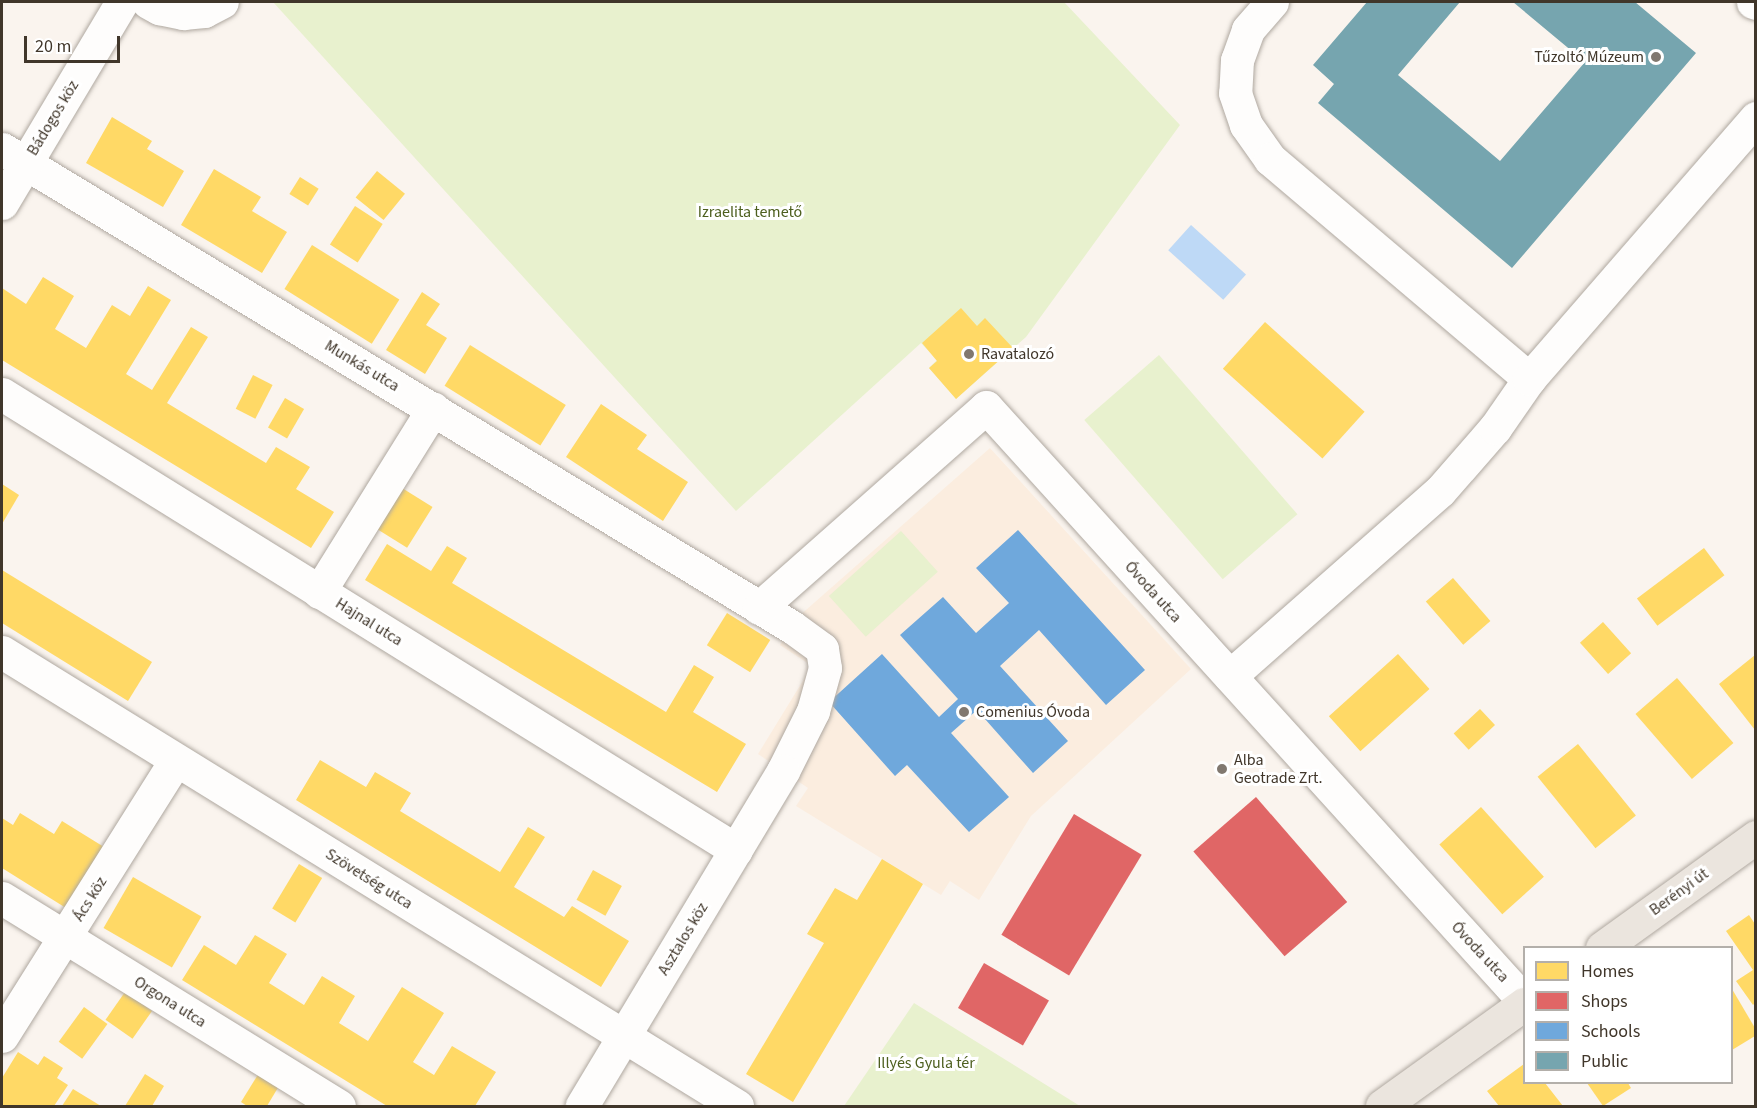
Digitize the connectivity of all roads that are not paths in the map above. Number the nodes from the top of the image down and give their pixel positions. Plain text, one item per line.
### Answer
1 (122, 2) edge
2 (148, 2) edge
3 (1272, 2) edge
4 (213, 6) edge
5 (1755, 118) edge
6 (14, 157) edge
7 (2, 203) edge
8 (1529, 379) junction
9 (2, 394) edge
10 (433, 409) junction
11 (319, 592) junction
12 (759, 608) junction
13 (792, 627) joint
14 (2, 652) edge
15 (1230, 676) junction
16 (176, 760) junction
17 (1755, 837) edge
18 (736, 850) junction
19 (2, 898) edge
20 (66, 938) junction
21 (1605, 946) edge
22 (1523, 1001) edge
23 (1523, 1003) edge
24 (2, 1036) edge
25 (625, 1037) junction
26 (339, 1107) edge
27 (582, 1107) edge
28 (737, 1107) edge
29 (1382, 1107) edge

1 - 6 street, Bádogos köz
2 - 4 street
3 - 8 street
5 - 8 street
6 - 7 street, Bádogos köz
6 - 10 street, Munkás utca
8 - 15 street
9 - 11 street, Hajnal utca
10 - 11 street
10 - 12 street, Munkás utca
11 - 18 street, Hajnal utca
12 - 13 street, Munkás utca
12 - 15 street, Óvoda utca
13 - 18 street, Asztalos köz
14 - 16 street, Szövetség utca
15 - 22 street, Óvoda utca
16 - 20 street, Ács köz
16 - 25 street, Szövetség utca
17 - 21 main road, Berényi út
18 - 25 street, Asztalos köz
19 - 20 street, Orgona utca
20 - 24 street, Ács köz
20 - 26 street, Orgona utca
23 - 29 main road
25 - 27 street, Asztalos köz
25 - 28 street, Szövetség utca

